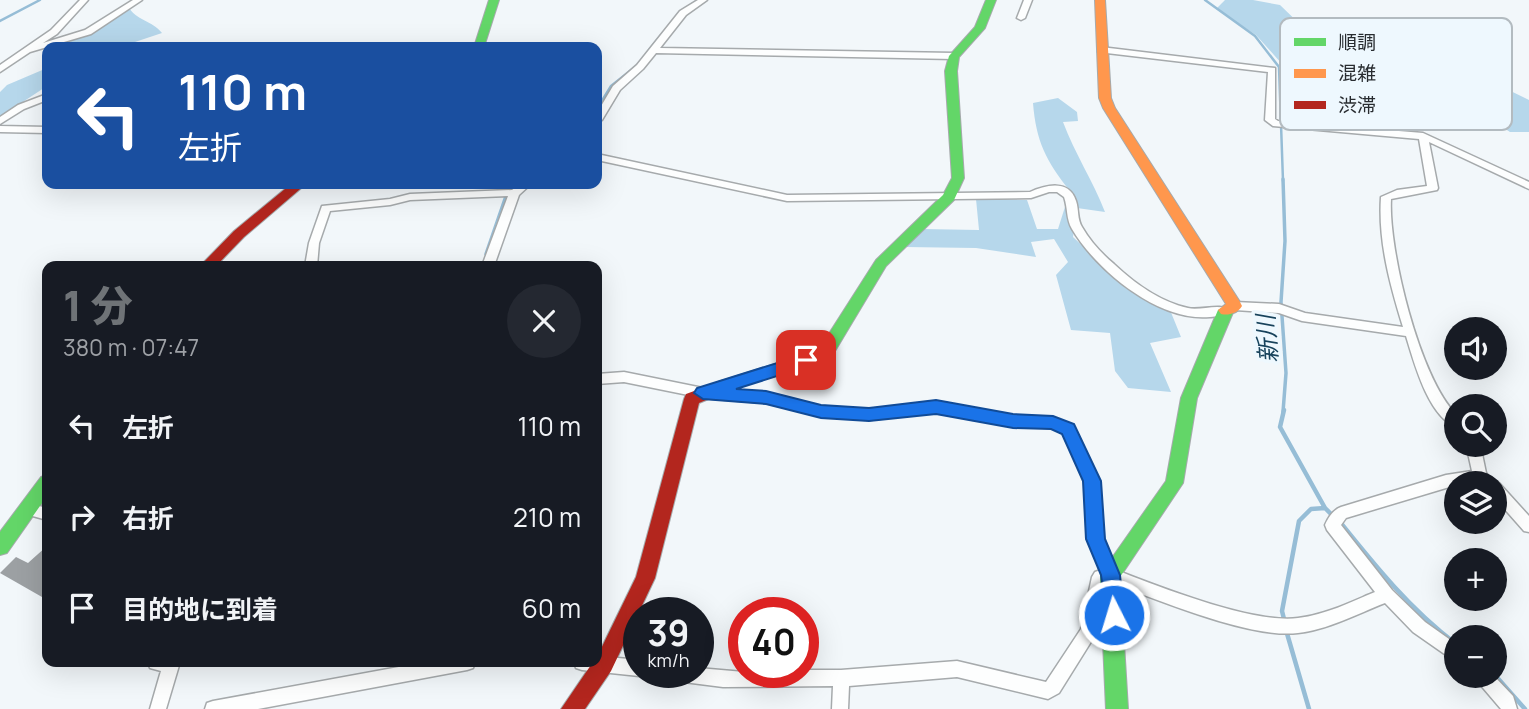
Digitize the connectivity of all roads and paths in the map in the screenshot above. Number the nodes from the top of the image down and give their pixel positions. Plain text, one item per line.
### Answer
1 (84, 0) edge
2 (138, 0) edge
3 (494, 0) edge
4 (703, 0) edge
5 (991, 0) edge
6 (1028, 0) edge
7 (1100, 0) edge
8 (1021, 18) dead end
9 (57, 42) edge
10 (481, 42) edge
11 (42, 46) edge
12 (30, 50) junction
13 (654, 50) junction
14 (1101, 50) junction
15 (954, 56) junction
16 (0, 69) edge
17 (42, 99) edge
18 (602, 112) edge
19 (0, 121) edge
20 (1276, 124) joint
21 (1280, 125) edge
22 (0, 129) edge
23 (1333, 130) edge
24 (42, 131) edge
25 (1423, 136) junction
26 (602, 158) edge
27 (1529, 186) edge
28 (289, 189) edge
29 (415, 189) edge
30 (517, 189) edge
31 (510, 193) junction
32 (410, 197) junction
33 (949, 197) junction
34 (212, 261) edge
35 (312, 261) edge
36 (490, 261) edge
37 (1229, 309) junction
38 (1408, 332) junction
39 (602, 379) edge
40 (703, 393) junction
41 (1444, 409) edge
42 (1444, 482) edge
43 (42, 489) edge
44 (1507, 502) edge
45 (27, 509) junction
46 (42, 513) edge
47 (1529, 526) edge
48 (0, 547) edge
49 (1110, 575) junction
50 (1387, 595) junction
51 (1275, 624) joint
52 (1444, 645) edge
53 (604, 664) junction
54 (623, 666) edge
55 (165, 667) edge
56 (440, 667) edge
57 (602, 667) edge
58 (602, 667) edge
59 (714, 678) edge
60 (841, 678) junction
61 (1495, 688) edge
62 (158, 709) edge
63 (213, 709) edge
64 (572, 709) edge
65 (840, 709) edge
66 (1117, 709) edge
67 (1509, 709) edge

1 - 12 street
2 - 9 street
3 - 10 street
4 - 13 street
5 - 15 street
6 - 8 street
7 - 14 street
11 - 12 street
12 - 16 street
13 - 15 street
13 - 18 street
14 - 20 street
14 - 37 street
15 - 33 street
17 - 19 street
20 - 21 street
22 - 24 street
23 - 25 street
25 - 27 street
25 - 38 street
26 - 33 street
28 - 34 street
29 - 32 street
30 - 31 street
31 - 32 street
31 - 36 street
32 - 35 street
33 - 37 street
33 - 40 street
37 - 38 street
37 - 49 street
38 - 41 street
39 - 40 street
40 - 49 street
40 - 53 street
42 - 50 street
43 - 45 street
44 - 47 street
45 - 46 street
45 - 48 street
49 - 51 street
49 - 60 street
49 - 66 street
50 - 51 street
50 - 52 street
53 - 54 street
53 - 57 street
55 - 62 street
56 - 63 street
58 - 64 street
59 - 60 street
60 - 65 street
61 - 67 street

